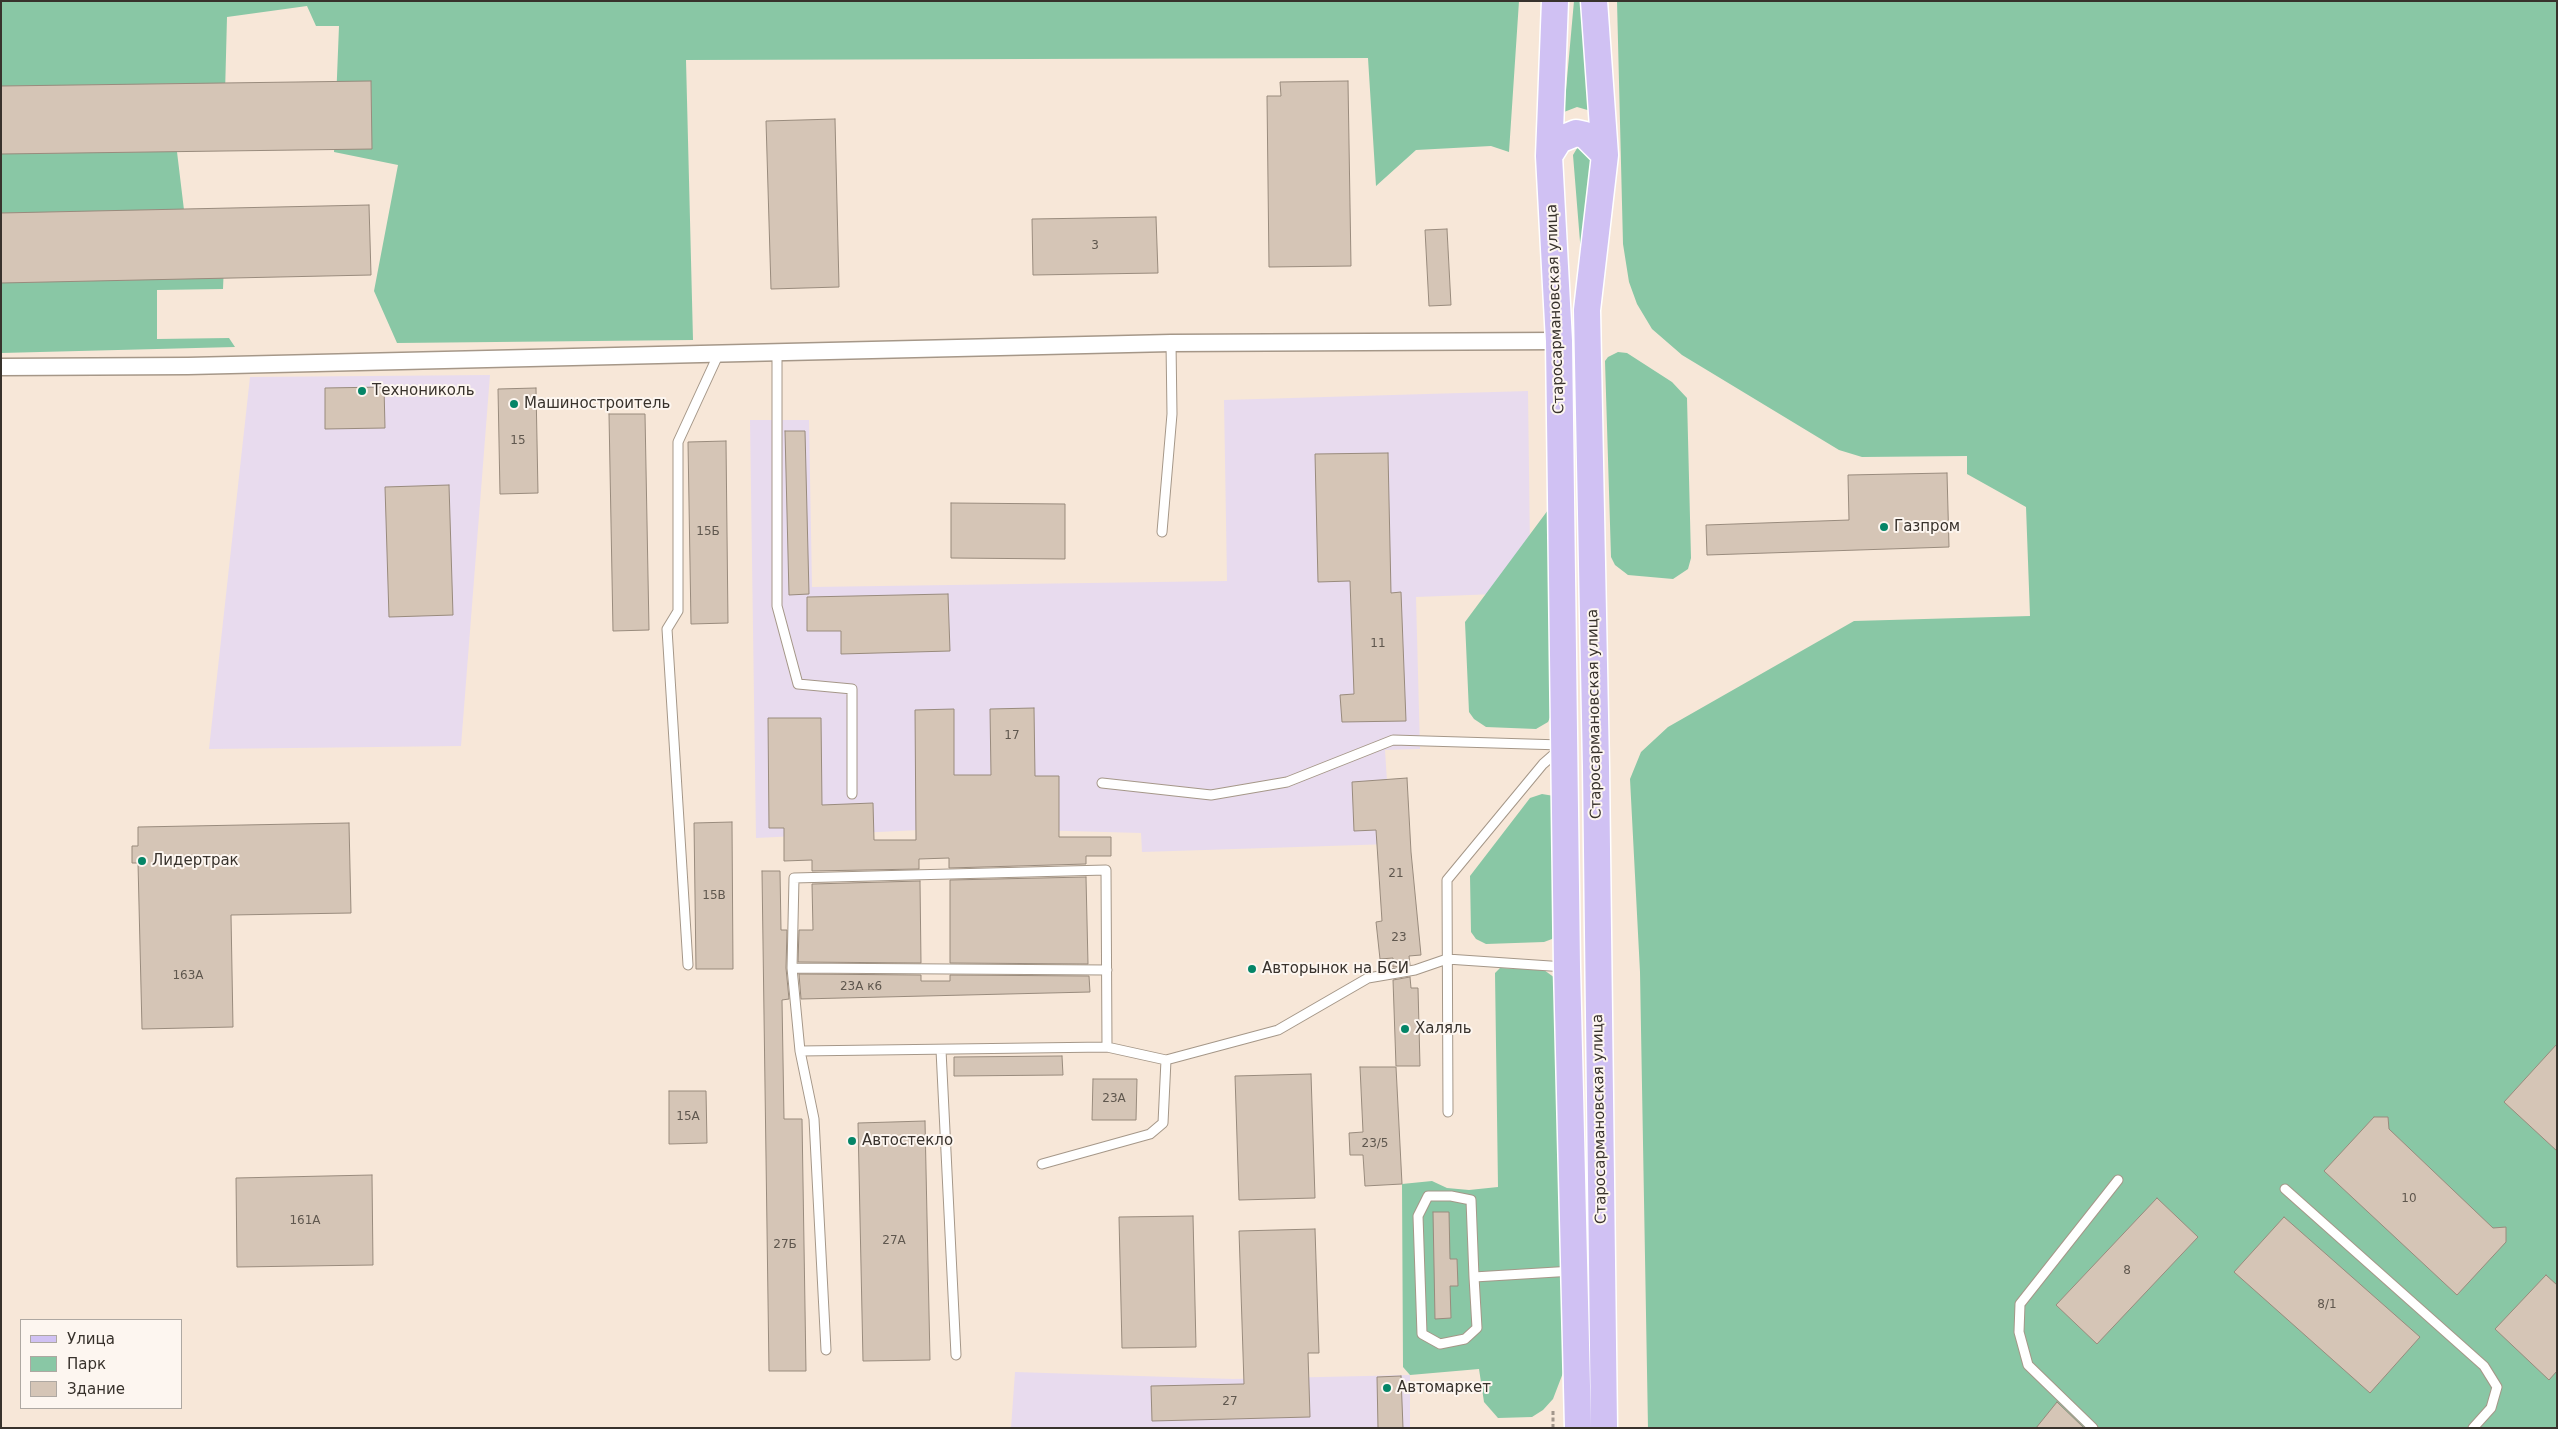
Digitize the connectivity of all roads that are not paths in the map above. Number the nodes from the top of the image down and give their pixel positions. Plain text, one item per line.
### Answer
1 (1555, 1) edge
2 (1594, 1) edge
3 (1550, 156) junction
4 (1605, 156) junction
5 (1559, 341) junction
6 (1171, 343) junction
7 (777, 352) junction
8 (719, 353) junction
9 (1, 367) edge
10 (1162, 532) dead end
11 (1565, 745) junction
12 (1102, 782) dead end
13 (852, 794) dead end
14 (1446, 960) junction
15 (688, 965) dead end
16 (1567, 967) junction
17 (792, 968) junction
18 (1107, 970) junction
19 (1107, 1047) junction
20 (941, 1050) junction
21 (800, 1051) junction
22 (1166, 1060) junction
23 (1448, 1112) dead end
24 (1042, 1164) dead end
25 (2118, 1180) dead end
26 (2286, 1189) dead end
27 (1575, 1271) junction
28 (1474, 1276) junction
29 (826, 1350) dead end
30 (956, 1355) dead end
31 (1578, 1428) edge
32 (1604, 1428) edge
33 (2093, 1428) edge
34 (2473, 1428) edge

1 - 3 main road, Старосармановская улица
2 - 4 main road, Старосармановская улица
3 - 4 main road
3 - 5 main road, Старосармановская улица
4 - 32 main road, Старосармановская улица
5 - 6 street
5 - 11 main road, Старосармановская улица
6 - 7 street
6 - 10 lane
7 - 8 street
7 - 13 lane
8 - 9 street
8 - 15 lane
11 - 12 lane
11 - 14 lane
11 - 16 main road, Старосармановская улица
14 - 16 lane
14 - 22 lane
14 - 23 lane
16 - 27 main road, Старосармановская улица
17 - 18 lane
17 - 18 lane
17 - 21 lane
18 - 19 lane
19 - 20 lane
19 - 22 lane
20 - 21 lane
20 - 30 lane
21 - 29 lane
22 - 24 lane
25 - 33 lane
26 - 34 lane
27 - 28 lane
27 - 31 main road, Старосармановская улица
28 - 28 lane

